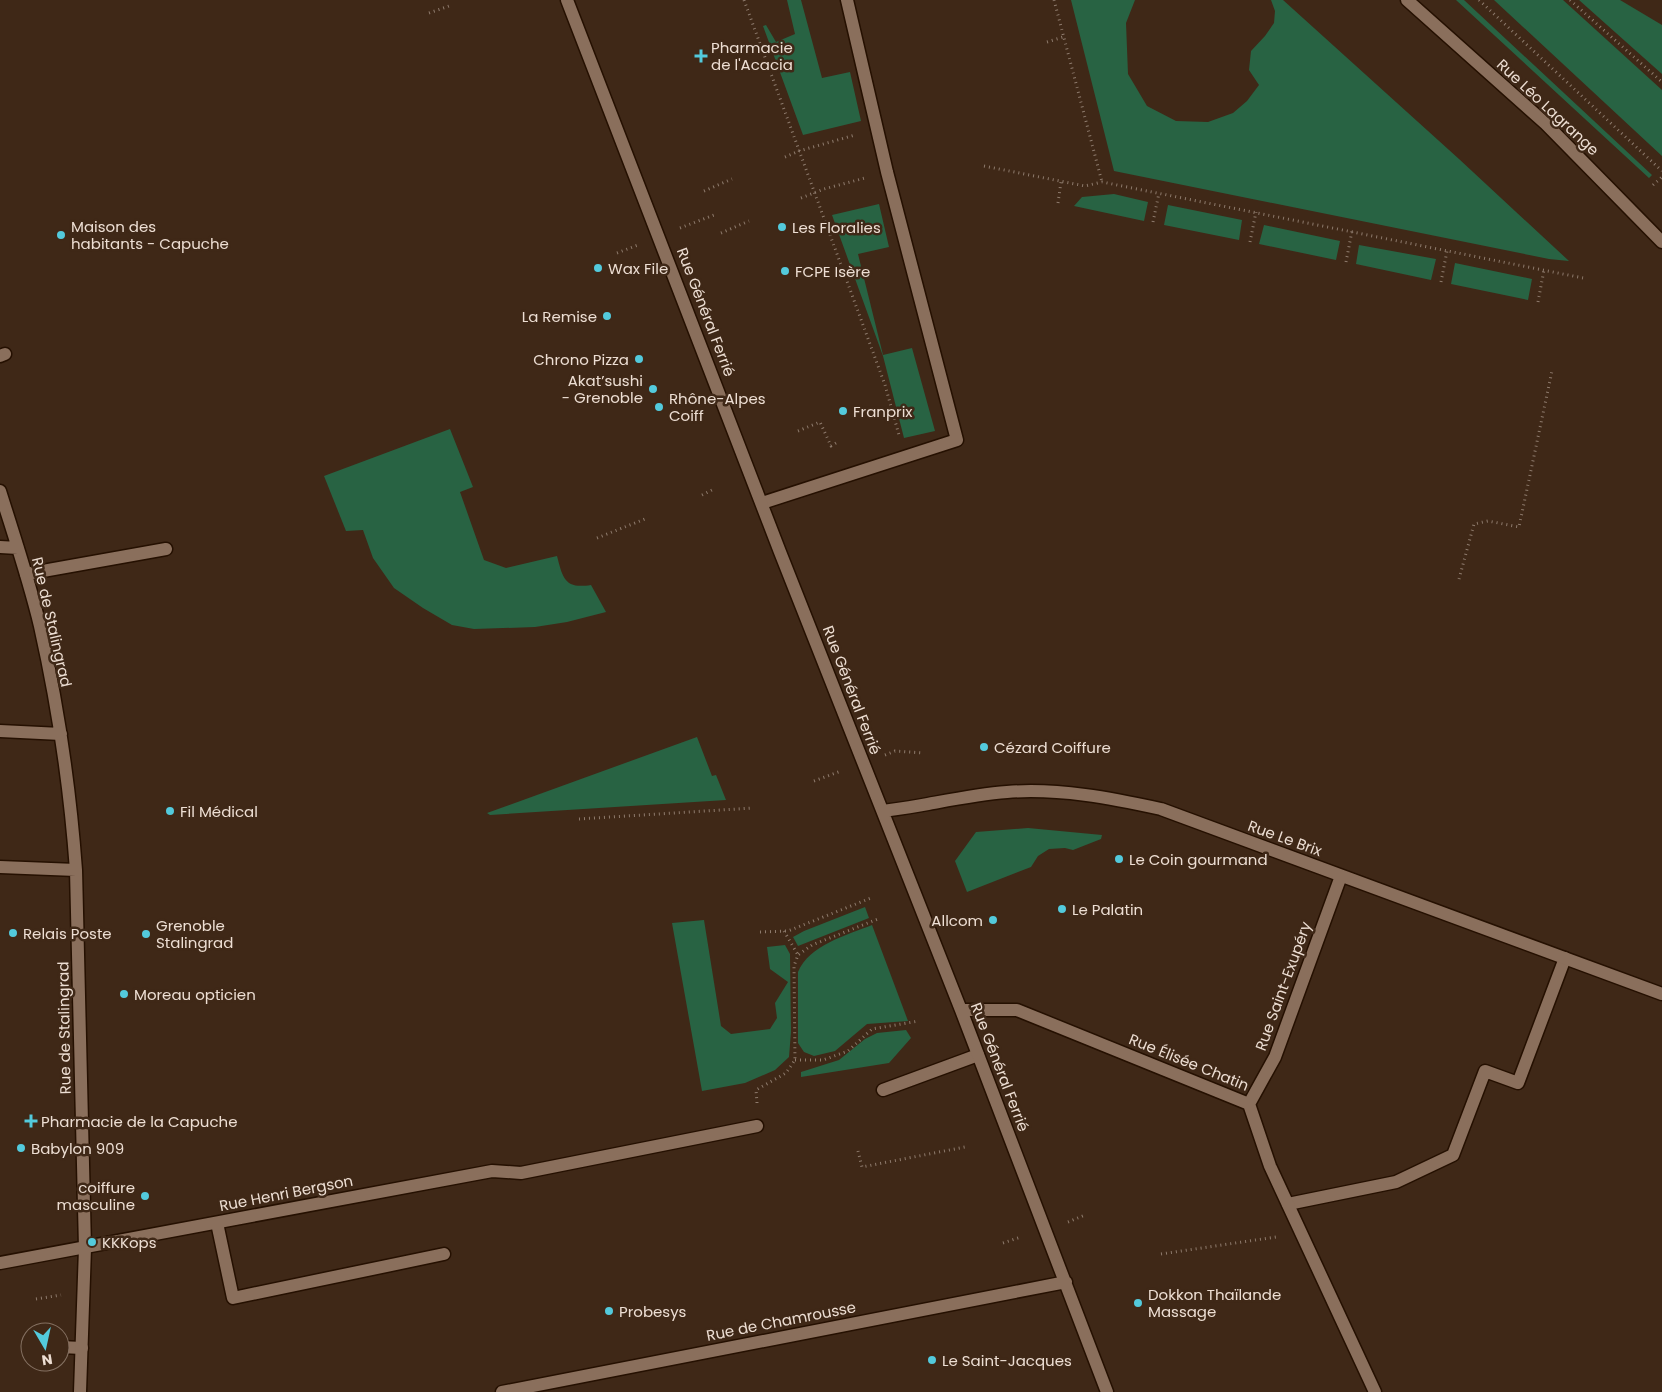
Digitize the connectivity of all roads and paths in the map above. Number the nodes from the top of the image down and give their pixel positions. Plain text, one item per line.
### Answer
1 (567, 0) edge
2 (744, 0) edge
3 (847, 0) edge
4 (1054, 0) edge
5 (1408, 0) edge
6 (1479, 0) edge
7 (1570, 0) edge
8 (452, 5) dead end
9 (429, 12) dead end
10 (1063, 38) junction
11 (1047, 42) dead end
12 (1662, 82) edge
13 (833, 141) dead end
14 (799, 150) junction
15 (785, 157) dead end
16 (984, 166) dead end
17 (1662, 172) edge
18 (1662, 177) edge
19 (732, 180) dead end
20 (1061, 182) junction
21 (1102, 182) junction
22 (841, 184) dead end
23 (1653, 185) dead end
24 (704, 192) dead end
25 (814, 193) junction
26 (1159, 193) junction
27 (801, 198) dead end
28 (1058, 203) dead end
29 (1256, 212) junction
30 (749, 221) dead end
31 (1153, 222) dead end
32 (1352, 231) junction
33 (721, 233) dead end
34 (1250, 242) dead end
35 (1662, 242) edge
36 (1447, 251) junction
37 (1346, 262) dead end
38 (1544, 270) junction
39 (1583, 278) dead end
40 (1441, 282) dead end
41 (1538, 302) dead end
42 (1552, 371) dead end
43 (798, 431) dead end
44 (836, 443) dead end
45 (905, 457) junction
46 (712, 490) dead end
47 (0, 491) edge
48 (702, 495) dead end
49 (762, 503) junction
50 (645, 519) dead end
51 (597, 538) dead end
52 (0, 548) edge
53 (18, 548) junction
54 (166, 549) dead end
55 (26, 574) junction
56 (1459, 579) dead end
57 (0, 731) edge
58 (61, 734) junction
59 (923, 753) dead end
60 (863, 762) junction
61 (753, 808) dead end
62 (883, 811) junction
63 (579, 819) dead end
64 (0, 867) edge
65 (76, 870) junction
66 (1341, 876) junction
67 (870, 898) dead end
68 (878, 919) dead end
69 (784, 931) junction
70 (760, 932) dead end
71 (798, 955) junction
72 (1565, 958) junction
73 (1662, 994) edge
74 (961, 1010) junction
75 (919, 1021) dead end
76 (978, 1054) junction
77 (795, 1060) junction
78 (884, 1090) dead end
79 (1249, 1104) junction
80 (757, 1126) joint
81 (965, 1148) dead end
82 (858, 1151) dead end
83 (1288, 1204) junction
84 (217, 1223) junction
85 (1302, 1233) junction
86 (85, 1248) junction
87 (444, 1254) dead end
88 (1161, 1254) dead end
89 (0, 1264) edge
90 (1066, 1282) junction
91 (70, 1347) edge
92 (82, 1348) junction
93 (80, 1392) edge
94 (502, 1392) edge
95 (1107, 1392) edge
96 (1375, 1392) edge

1 - 49 street, Rue Général Ferrié
2 - 14 path
3 - 45 street
4 - 10 path
5 - 35 street, Rue Léo Lagrange
6 - 17 path
7 - 12 path
8 - 9 path
10 - 11 path
10 - 21 path
13 - 14 path
14 - 15 path
14 - 25 path
16 - 20 path
18 - 23 path
19 - 24 path
20 - 21 path
20 - 28 path
21 - 26 path
22 - 25 path
25 - 27 path
25 - 45 path
26 - 29 path
26 - 31 path
29 - 32 path
29 - 34 path
30 - 33 path
32 - 36 path
32 - 37 path
36 - 38 path
36 - 40 path
38 - 39 path
38 - 41 path
42 - 56 path
43 - 44 path
45 - 49 street
46 - 48 path
47 - 53 street, Rue de Stalingrad
49 - 60 street, Rue Général Ferrié
50 - 51 path
52 - 53 street, Rue de Stalingrad
53 - 55 street, Rue de Stalingrad
54 - 55 street
55 - 58 street, Rue de Stalingrad
57 - 58 street
58 - 65 street, Rue de Stalingrad
59 - 60 path
60 - 62 street, Rue Général Ferrié
61 - 63 path
62 - 66 street, Rue Le Brix
62 - 74 street, Rue Général Ferrié
64 - 65 street
65 - 86 street, Rue de Stalingrad
66 - 72 street, Rue Le Brix
66 - 79 street, Rue Saint-Exupéry
67 - 69 path
68 - 71 path
69 - 70 path
69 - 71 path
71 - 77 path
72 - 73 street, Rue Le Brix
72 - 83 street
74 - 76 street, Rue Général Ferrié
74 - 79 street, Rue Élisée Chatin
75 - 77 path
76 - 78 street
76 - 90 street, Rue Général Ferrié
77 - 80 path
79 - 83 street, Rue Élisée Chatin
80 - 84 street, Rue Henri Bergson
81 - 82 path
83 - 85 street, Rue Élisée Chatin
84 - 86 street, Rue Henri Bergson
84 - 87 street
85 - 88 path
85 - 96 street, Rue Élisée Chatin
86 - 89 street, Rue Henri Bergson
86 - 92 street, Rue de Stalingrad
90 - 94 street, Rue de Chamrousse
90 - 95 street, Rue Général Ferrié
91 - 92 street
92 - 93 street, Rue de Stalingrad

